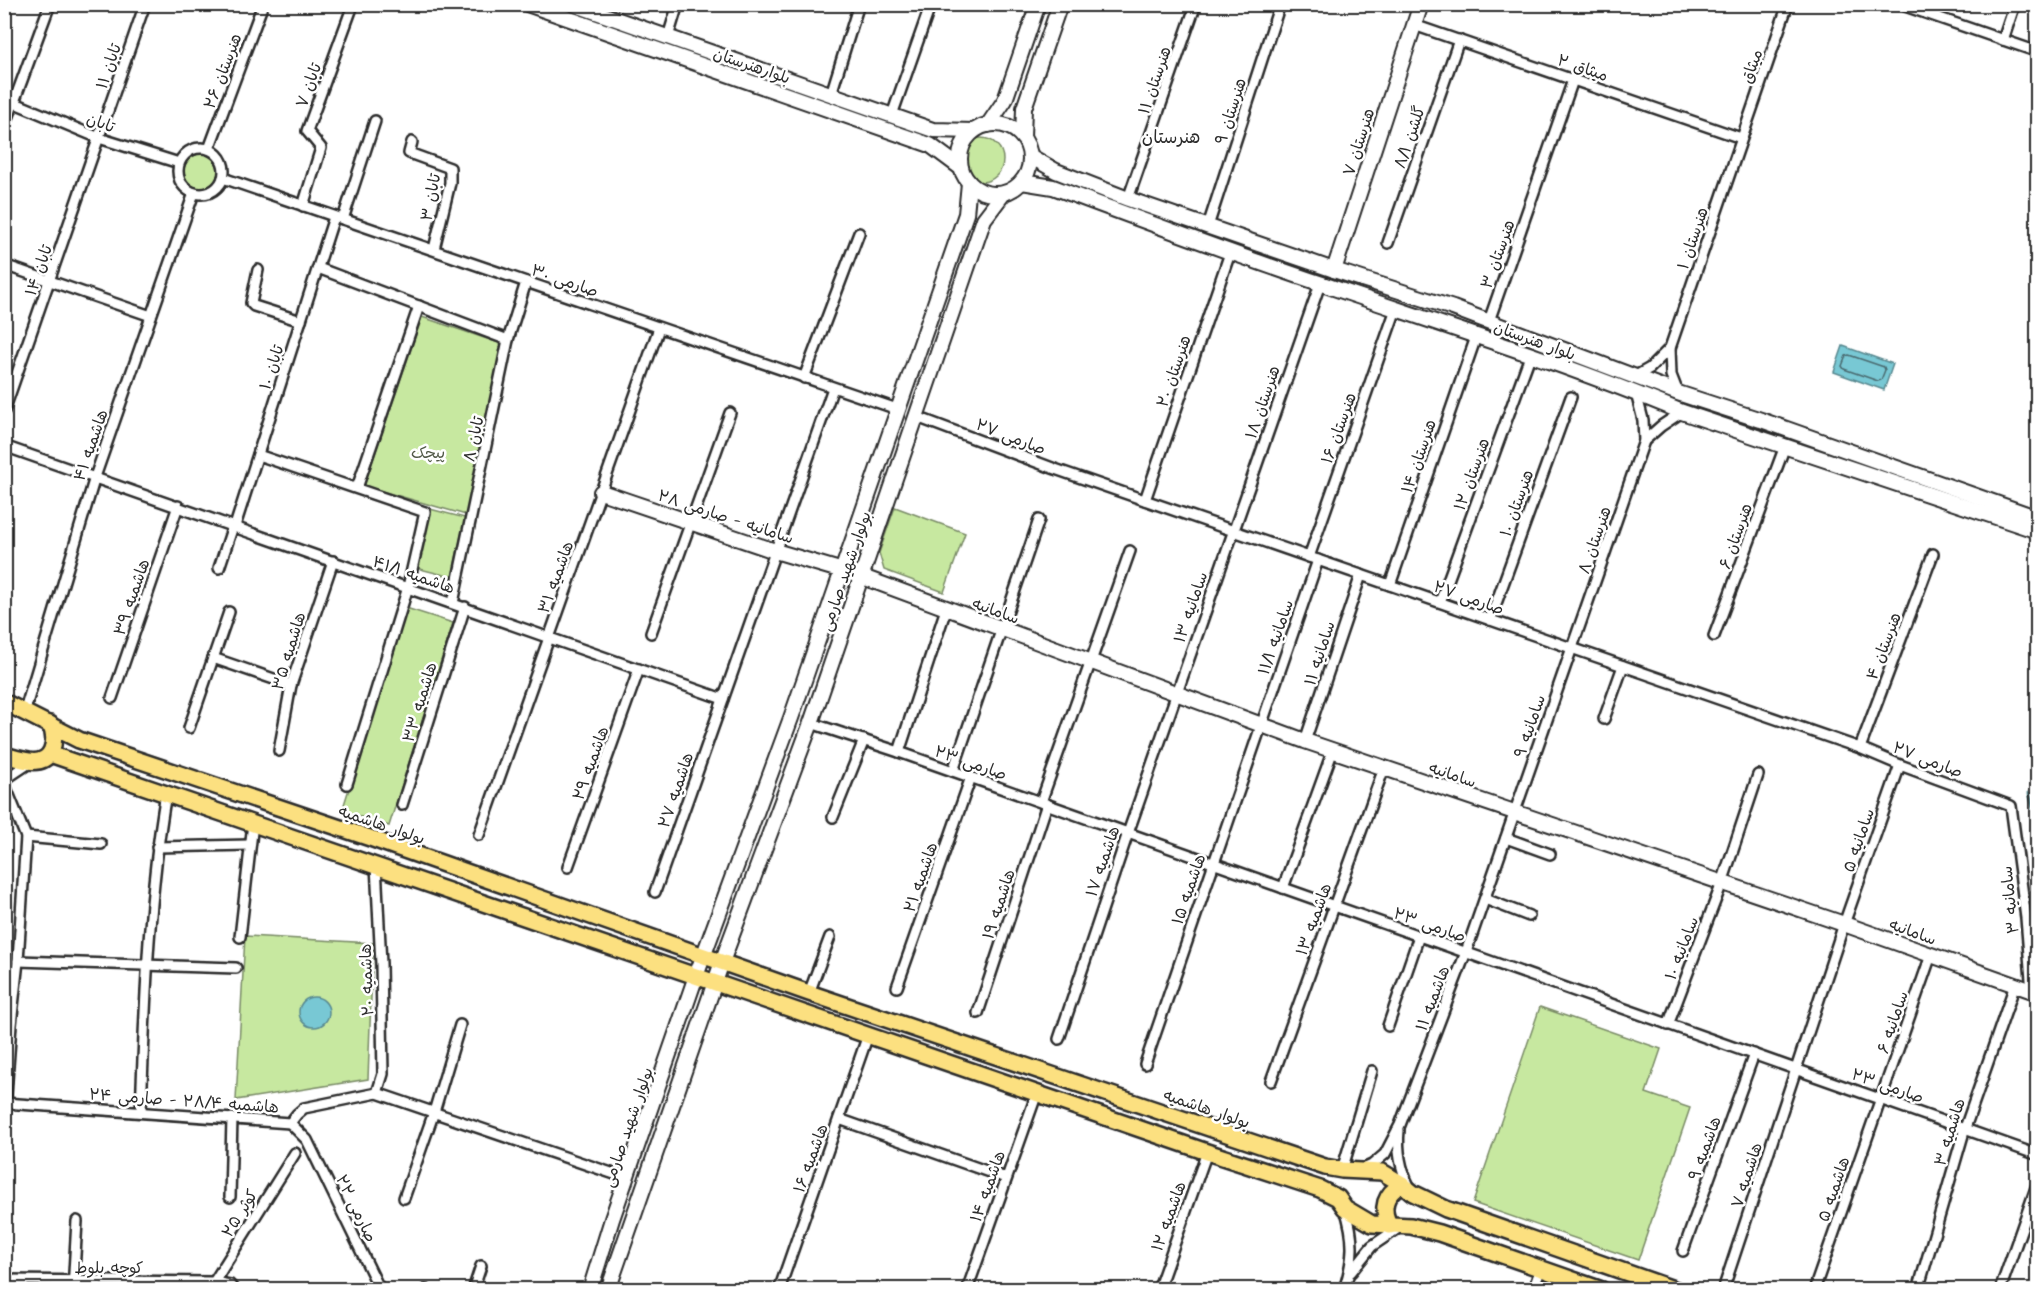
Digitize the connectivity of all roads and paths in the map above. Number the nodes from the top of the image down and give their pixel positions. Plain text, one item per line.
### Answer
1 (50, 4) edge
2 (145, 4) edge
3 (263, 4) edge
4 (527, 4) edge
5 (573, 4) edge
6 (678, 4) edge
7 (859, 4) edge
8 (931, 4) edge
9 (1038, 4) edge
10 (1060, 4) edge
11 (1196, 4) edge
12 (1280, 4) edge
13 (1421, 4) edge
14 (1788, 4) edge
15 (1899, 4) edge
16 (2014, 4) edge
17 (353, 5) edge
18 (1928, 9) edge
19 (1414, 25) junction
20 (668, 37) junction
21 (1459, 40) junction
22 (2003, 40) junction
23 (2037, 52) edge
24 (1573, 80) junction
25 (831, 94) junction
26 (15, 103) junction
27 (892, 115) junction
28 (375, 121) dead end
29 (988, 124) junction
30 (4, 129) edge
31 (974, 131) junction
32 (1023, 137) junction
33 (99, 138) junction
34 (1741, 138) junction
35 (412, 142) dead end
36 (209, 149) junction
37 (1030, 156) junction
38 (179, 163) junction
39 (961, 168) junction
40 (223, 178) junction
41 (1022, 182) junction
42 (969, 183) junction
43 (194, 193) junction
44 (1003, 194) junction
45 (1128, 199) junction
46 (303, 206) junction
47 (339, 218) junction
48 (1208, 226) junction
49 (859, 233) dead end
50 (1388, 243) dead end
51 (434, 249) junction
52 (1230, 253) junction
53 (4, 265) edge
54 (318, 268) junction
55 (258, 270) dead end
56 (1334, 270) junction
57 (51, 281) junction
58 (526, 282) junction
59 (1320, 284) junction
60 (419, 306) junction
61 (1453, 308) junction
62 (1396, 309) junction
63 (151, 316) junction
64 (301, 321) junction
65 (1489, 321) junction
66 (1447, 326) junction
67 (659, 328) junction
68 (1476, 337) junction
69 (508, 340) junction
70 (1670, 348) junction
71 (1530, 356) junction
72 (1634, 377) junction
73 (804, 378) junction
74 (833, 388) junction
75 (1636, 393) junction
76 (1678, 393) junction
77 (1571, 397) dead end
78 (897, 409) junction
79 (4, 411) edge
80 (1682, 412) junction
81 (730, 413) dead end
82 (917, 417) junction
83 (1761, 420) junction
84 (1755, 437) junction
85 (1644, 441) junction
86 (1785, 446) junction
87 (4, 447) edge
88 (258, 455) junction
89 (95, 477) junction
90 (357, 488) junction
91 (601, 492) junction
92 (1144, 500) junction
93 (178, 506) junction
94 (2037, 518) edge
95 (1039, 520) dead end
96 (690, 522) junction
97 (234, 526) junction
98 (1233, 530) junction
99 (2037, 531) edge
100 (775, 551) junction
101 (1130, 551) dead end
102 (1933, 554) dead end
103 (1313, 558) junction
104 (333, 561) junction
105 (219, 568) dead end
106 (842, 570) junction
107 (1360, 575) junction
108 (860, 576) junction
109 (1389, 585) junction
110 (408, 587) junction
111 (1440, 602) junction
112 (453, 603) junction
113 (465, 608) junction
114 (946, 609) junction
115 (229, 612) dead end
116 (1490, 620) junction
117 (1001, 630) junction
118 (651, 633) dead end
119 (1714, 636) dead end
120 (549, 638) junction
121 (1572, 648) junction
122 (213, 658) junction
123 (1090, 662) junction
124 (1623, 666) junction
125 (639, 669) junction
126 (291, 685) junction
127 (1176, 693) junction
128 (112, 698) dead end
129 (723, 699) junction
130 (4, 702) edge
131 (24, 711) junction
132 (1604, 719) dead end
133 (811, 723) junction
134 (50, 724) junction
135 (1261, 724) junction
136 (189, 728) dead end
137 (864, 740) junction
138 (1305, 741) junction
139 (1860, 748) junction
140 (1333, 750) junction
141 (279, 751) dead end
142 (899, 752) junction
143 (50, 754) junction
144 (4, 755) edge
145 (31, 762) junction
146 (1900, 765) junction
147 (1383, 768) junction
148 (953, 771) junction
149 (1758, 775) dead end
150 (971, 777) junction
151 (4, 782) edge
152 (347, 784) dead end
153 (166, 793) junction
154 (1044, 803) junction
155 (402, 805) dead end
156 (2011, 806) joint
157 (1515, 813) junction
158 (833, 817) dead end
159 (253, 823) junction
160 (1128, 833) junction
161 (479, 835) dead end
162 (26, 837) junction
163 (366, 837) junction
164 (1506, 838) junction
165 (101, 844) dead end
166 (250, 845) junction
167 (157, 847) junction
168 (1550, 854) dead end
169 (357, 860) junction
170 (1213, 863) junction
171 (376, 865) junction
172 (568, 867) dead end
173 (1722, 883) junction
174 (1282, 888) junction
175 (655, 891) dead end
176 (1485, 899) junction
177 (1334, 906) junction
178 (1529, 916) dead end
179 (1844, 924) junction
180 (1419, 936) junction
181 (240, 937) dead end
182 (830, 937) dead end
183 (1466, 952) junction
184 (704, 955) junction
185 (1931, 955) junction
186 (18, 961) junction
187 (722, 962) junction
188 (146, 964) junction
189 (236, 968) dead end
190 (696, 976) junction
191 (715, 983) junction
192 (2015, 985) junction
193 (897, 987) dead end
194 (809, 993) junction
195 (2035, 993) edge
196 (978, 1013) dead end
197 (8, 1025) edge
198 (460, 1025) dead end
199 (1668, 1025) junction
200 (1388, 1026) dead end
201 (868, 1035) junction
202 (1059, 1039) dead end
203 (1754, 1054) junction
204 (1145, 1064) dead end
205 (1797, 1069) junction
206 (1372, 1071) dead end
207 (1271, 1081) dead end
208 (1104, 1092) junction
209 (377, 1093) junction
210 (1037, 1093) junction
211 (1881, 1099) junction
212 (6, 1103) edge
213 (141, 1112) junction
214 (434, 1112) junction
215 (1096, 1114) junction
216 (232, 1118) junction
217 (839, 1119) junction
218 (4, 1122) edge
219 (290, 1123) junction
220 (1400, 1125) junction
221 (1965, 1128) junction
222 (1207, 1152) junction
223 (295, 1153) dead end
224 (2037, 1155) edge
225 (1342, 1170) junction
226 (1358, 1170) junction
227 (626, 1178) junction
228 (1006, 1178) junction
229 (2037, 1182) edge
230 (1408, 1189) junction
231 (230, 1197) dead end
232 (404, 1198) dead end
233 (1345, 1208) junction
234 (77, 1221) dead end
235 (1396, 1226) junction
236 (1683, 1251) dead end
237 (599, 1261) junction
238 (481, 1266) dead end
239 (616, 1267) junction
240 (1541, 1268) junction
241 (1349, 1274) junction
242 (4, 1280) edge
243 (73, 1286) edge
244 (147, 1286) edge
245 (211, 1286) edge
246 (234, 1290) edge
247 (380, 1290) edge
248 (473, 1290) edge
249 (590, 1290) edge
250 (608, 1290) edge
251 (779, 1290) edge
252 (967, 1290) edge
253 (1158, 1290) edge
254 (1344, 1290) edge
255 (1533, 1290) edge
256 (1602, 1290) edge
257 (1676, 1290) edge
258 (1723, 1290) edge
259 (1814, 1290) edge
260 (1918, 1290) edge
261 (2000, 1290) edge

1 - 26 street
2 - 33 street, تابان ۱۱
3 - 36 street, هنرستان ۲۶
4 - 39 main road, بلوارهنرستان
5 - 20 main road, بلوارهنرستان
6 - 20 street
7 - 25 street
8 - 27 street
9 - 29 main road
10 - 32 main road
11 - 45 street, هنرستان ۱۱
12 - 48 street, هنرستان ۹
13 - 19 main road, هنرستان ۷
14 - 34 street, میثاق
15 - 18 street
16 - 22 street
17 - 46 street, تابان ۷
18 - 22 street
19 - 21 street, میثاق ۲
19 - 56 main road, هنرستان ۷
20 - 25 main road, بلوارهنرستان
21 - 24 street, میثاق ۲
21 - 50 street, گلشن ۸/۱
22 - 23 street
24 - 34 street, میثاق ۲
24 - 65 street, هنرستان ۳
25 - 27 main road, بلوارهنرستان
26 - 30 street
26 - 33 street, تابان
27 - 31 main road, بلوارهنرستان
28 - 47 street, تابان ۱۰
29 - 31 main road
29 - 32 main road
31 - 39 main road
32 - 37 main road
33 - 38 street, تابان
33 - 57 street, تابان ۱۴
34 - 70 street, هنرستان ۱
35 - 51 street, تابان ۳
36 - 38 street
36 - 40 street
37 - 41 main road
37 - 45 main road, بلوار هنرستان
38 - 43 street
39 - 42 main road
40 - 43 street
40 - 46 street, صارمی ۳۰
41 - 44 main road
41 - 52 main road, بلوار هنرستان
42 - 44 main road
42 - 78 main road, بولوار شهید صارمی
43 - 63 street, هاشمیه ۴۱
44 - 82 main road, بولوار شهید صارمی
45 - 48 main road, بلوار هنرستان
46 - 47 street, صارمی ۳۰
47 - 51 street, صارمی ۳۰
47 - 54 street, تابان ۱۰
48 - 56 main road, بلوار هنرستان
49 - 73 street
51 - 58 street, صارمی ۳۰
52 - 59 main road, بلوار هنرستان
52 - 92 street, هنرستان ۲۰
53 - 57 street
54 - 60 street
54 - 64 street, تابان ۱۰
55 - 64 street
56 - 61 main road, بلوار هنرستان
57 - 63 street
57 - 79 street, تابان ۱۴
58 - 67 street, صارمی ۳۰
58 - 69 street, تابان ۸
59 - 62 main road, بلوار هنرستان
59 - 98 street, هنرستان ۱۸
60 - 69 street
60 - 90 street
61 - 65 main road, بلوار هنرستان
61 - 66 main road
62 - 66 main road, بلوار هنرستان
62 - 103 street, هنرستان ۱۶
63 - 89 street, هاشمیه ۴۱
64 - 88 street, تابان ۱۰
65 - 72 main road, بلوار هنرستان
66 - 68 main road, بلوار هنرستان
67 - 73 street, صارمی ۳۰
67 - 91 street, هاشمیه ۳۱
68 - 71 main road, بلوار هنرستان
68 - 109 street, هنرستان ۱۴
69 - 112 street, تابان ۸
70 - 72 street, هنرستان ۱
70 - 76 street, هنرستان ۱
71 - 75 main road, بلوار هنرستان
71 - 111 street, هنرستان ۱۲
72 - 76 main road, بلوار هنرستان
73 - 74 street, صارمی ۳۰
74 - 78 street, صارمی ۳۰
74 - 100 street, هاشمیه ۲۷
75 - 80 main road, بلوار هنرستان
75 - 85 street, هنرستان ۸
76 - 83 main road, بلوار هنرستان
77 - 116 street, هنرستان ۱۰
78 - 106 main road, بولوار شهید صارمی
80 - 84 main road, بلوار هنرستان
80 - 85 street
81 - 96 street
82 - 92 street, صارمی ۲۷
82 - 108 main road, بولوار شهید صارمی
83 - 84 main road
83 - 94 main road, بلوار هنرستان
84 - 86 main road, بلوار هنرستان
85 - 121 street, هنرستان ۸
86 - 99 main road, بلوار هنرستان
86 - 119 street, هنرستان ۶
87 - 89 street, هاشمیه ۴۱/۱
88 - 90 street
88 - 97 street, تابان ۱۰
89 - 93 street, هاشمیه ۴۱/۱
89 - 131 street, هاشمیه ۴۱
90 - 110 street
91 - 96 main road, سامانیه - صارمی ۲۸
91 - 120 street, هاشمیه ۳۱
92 - 98 street, صارمی ۲۷
93 - 97 street, هاشمیه ۴۱/۱
93 - 128 street, هاشمیه ۳۹
95 - 117 street
96 - 100 main road, سامانیه - صارمی ۲۸
96 - 118 street
97 - 104 street, هاشمیه ۴۱/۱
97 - 105 street, تابان ۱۰
98 - 103 street, صارمی ۲۷
98 - 127 street, سامانیه ۱۳
100 - 106 main road, سامانیه - صارمی ۲۸
100 - 129 street, هاشمیه ۲۷
101 - 123 street, هاشمیه ۱۹
102 - 139 street, هنرستان ۴
103 - 107 street, صارمی ۲۷
103 - 135 street, سامانیه ۱۱/۱
104 - 110 street, هاشمیه ۴۱/۱
104 - 126 street, هاشمیه ۳۵
106 - 108 main road, سامانیه - صارمی ۲۸
106 - 184 main road, بولوار شهید صارمی
107 - 109 street, صارمی ۲۷
107 - 138 street, سامانیه ۱۱
108 - 114 main road, سامانیه
108 - 133 main road, بولوار شهید صارمی
109 - 111 street, صارمی ۲۷
110 - 112 street, هاشمیه ۴۱/۱
110 - 152 street
111 - 116 street, صارمی ۲۷
112 - 113 street, هاشمیه ۴۱/۱
113 - 120 street, هاشمیه ۴۱/۱
113 - 155 street, هاشمیه ۳۳
114 - 117 main road, سامانیه
114 - 142 street
115 - 122 street
116 - 121 street, صارمی ۲۷
117 - 123 main road, سامانیه
117 - 148 street
120 - 125 street, هاشمیه ۴۱/۱
120 - 161 street, هاشمیه ۳۱
121 - 124 street, صارمی ۲۷
121 - 157 street, سامانیه ۹
122 - 126 street
122 - 136 street
123 - 127 main road, سامانیه
123 - 154 street, هاشمیه ۱۹
124 - 132 street
124 - 139 street, صارمی ۲۷
125 - 129 street, هاشمیه ۴۱/۱
125 - 172 street, هاشمیه ۲۹
126 - 141 street, هاشمیه ۳۵
127 - 135 main road, سامانیه
127 - 160 street, هاشمیه ۱۷
129 - 175 street, هاشمیه ۲۷
130 - 131 main road, بولوار هاشمیه
131 - 134 main road, بولوار هاشمیه
133 - 137 street, صارمی ۲۳
133 - 187 main road, بولوار شهید صارمی
134 - 143 main road
134 - 163 main road, بولوار هاشمیه
135 - 138 main road, سامانیه
135 - 170 street, هاشمیه ۱۵
137 - 142 street, صارمی ۲۳
137 - 158 street
138 - 140 main road, سامانیه
139 - 146 street, صارمی ۲۷
140 - 147 main road, سامانیه
140 - 174 street
142 - 148 street, صارمی ۲۳
143 - 145 main road
143 - 153 main road
144 - 145 main road
145 - 151 street
146 - 156 street, صارمی ۲۷
146 - 179 street, سامانیه ۵
147 - 157 main road, سامانیه
147 - 177 street, هاشمیه ۱۳
148 - 150 street, صارمی ۲۳
149 - 173 street, سامانیه ۱۰
150 - 154 street, صارمی ۲۳
150 - 193 street, هاشمیه ۲۱
151 - 162 street
153 - 159 main road
153 - 167 street
154 - 160 street, صارمی ۲۳
154 - 196 street, هاشمیه ۱۹
156 - 195 street, سامانیه ۳
157 - 164 street, هاشمیه ۱۱
157 - 173 main road, سامانیه
159 - 166 street
159 - 169 main road
160 - 170 street, صارمی ۲۳
160 - 202 street, هاشمیه ۱۷
162 - 165 street
162 - 186 street
163 - 169 main road
163 - 184 main road, بولوار هاشمیه
164 - 168 street
164 - 176 street, هاشمیه ۱۱
166 - 167 street
166 - 181 street
167 - 188 street
169 - 171 main road
170 - 174 street, صارمی ۲۳
170 - 204 street, هاشمیه ۱۵
171 - 190 main road
171 - 209 street, هاشمیه ۲۰
173 - 179 main road, سامانیه
173 - 199 street, سامانیه ۱۰
174 - 177 street, صارمی ۲۳
176 - 178 street
176 - 183 street, هاشمیه ۱۱
177 - 180 street, صارمی ۲۳
177 - 207 street, هاشمیه ۱۳
179 - 185 main road, سامانیه
179 - 205 street, سامانیه ۵
180 - 183 street, صارمی ۲۳
180 - 200 street
182 - 194 street
183 - 199 street, صارمی ۲۳
183 - 220 street, هاشمیه ۱۱
184 - 187 main road, بولوار هاشمیه
184 - 190 main road, بولوار شهید صارمی
185 - 192 main road, سامانیه
185 - 211 street, سامانیه ۶
186 - 188 street
186 - 197 street
187 - 191 main road, بولوار شهید صارمی
187 - 194 main road, بولوار هاشمیه
188 - 189 street
188 - 213 street
190 - 191 main road
190 - 227 main road, بولوار شهید صارمی
191 - 201 main road
191 - 239 main road
192 - 195 main road, سامانیه
192 - 221 street, هاشمیه ۳
194 - 208 main road, بولوار هاشمیه
197 - 212 street
198 - 214 street
199 - 203 street, صارمی ۲۳
201 - 210 main road
201 - 217 street, هاشمیه ۱۶
203 - 205 street, صارمی ۲۳
203 - 236 street, هاشمیه ۹
205 - 211 street, صارمی ۲۳
205 - 258 street, هاشمیه ۷
206 - 225 street
208 - 215 main road
208 - 225 main road, بولوار هاشمیه
209 - 214 street, هاشمیه ۲۸/۴ - صارمی ۲۴
209 - 219 street, هاشمیه ۲۸/۴ - صارمی ۲۴
210 - 215 main road
210 - 228 street, هاشمیه ۱۴
211 - 221 street, صارمی ۲۳
211 - 259 street, هاشمیه ۵
212 - 213 street, هاشمیه ۲۸/۴ - صارمی ۲۴
212 - 218 street
213 - 216 street, هاشمیه ۲۸/۴ - صارمی ۲۴
214 - 227 street, هاشمیه ۲۸/۴ - صارمی ۲۴
214 - 232 street
215 - 222 main road
216 - 219 street, هاشمیه ۲۸/۴ - صارمی ۲۴
216 - 231 street
217 - 228 street
217 - 251 street, هاشمیه ۱۶
219 - 247 street, صارمی ۲۲
220 - 226 street
220 - 230 street
221 - 224 street, صارمی ۲۳
221 - 260 street, هاشمیه ۳
222 - 233 main road
222 - 253 street, هاشمیه ۱۲
223 - 245 street, کوثر ۲۵
225 - 226 main road, بولوار هاشمیه
226 - 230 main road, بولوار هاشمیه
227 - 237 main road, بولوار شهید صارمی
228 - 252 street, هاشمیه ۱۴
229 - 261 street
230 - 235 main road
230 - 257 main road, بولوار هاشمیه
233 - 235 main road
233 - 241 street
234 - 243 street
235 - 240 main road
235 - 241 street
237 - 239 main road
237 - 249 main road, بولوار شهید صارمی
238 - 248 street
239 - 250 main road
240 - 255 street
240 - 256 main road
241 - 254 street
242 - 243 street, کوچه بلوط
243 - 244 street, کوچه بلوط
244 - 245 street, کوچه بلوط
245 - 246 street

